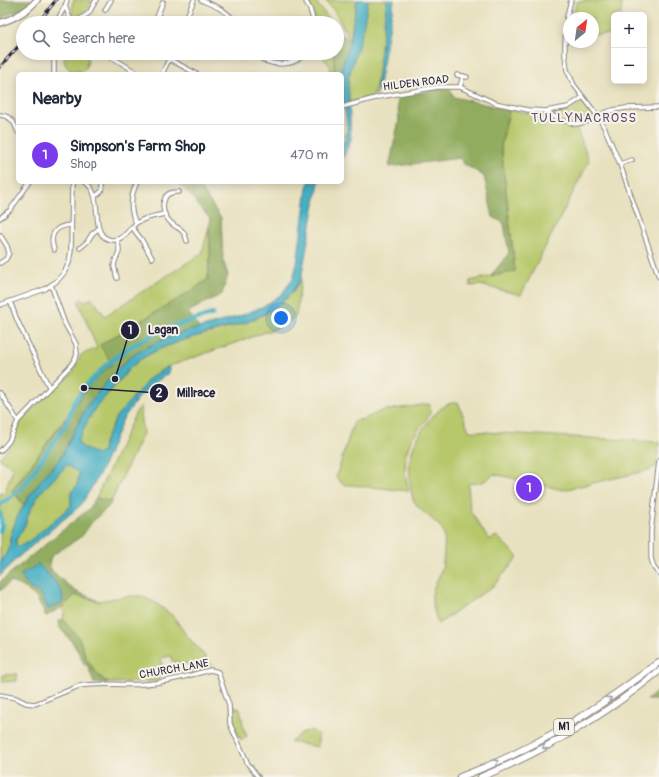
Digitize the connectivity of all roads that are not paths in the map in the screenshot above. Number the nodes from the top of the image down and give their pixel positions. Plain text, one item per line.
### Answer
1 (37, 0) edge
2 (67, 0) edge
3 (96, 0) edge
4 (111, 0) edge
5 (194, 0) edge
6 (200, 0) edge
7 (305, 0) edge
8 (571, 0) edge
9 (163, 2) dead end
10 (65, 6) junction
11 (105, 10) dead end
12 (18, 16) edge
13 (60, 16) edge
14 (70, 16) edge
15 (84, 16) edge
16 (157, 16) edge
17 (187, 16) edge
18 (231, 16) edge
19 (312, 16) edge
20 (16, 17) edge
21 (0, 23) edge
22 (54, 60) edge
23 (117, 60) edge
24 (169, 60) edge
25 (171, 60) edge
26 (262, 60) edge
27 (295, 60) edge
28 (54, 72) edge
29 (136, 72) edge
30 (163, 72) edge
31 (193, 72) edge
32 (457, 75) dead end
33 (463, 76) junction
34 (467, 77) dead end
35 (460, 87) junction
36 (584, 97) junction
37 (344, 106) edge
38 (659, 107) edge
39 (546, 111) junction
40 (0, 115) edge
41 (597, 115) junction
42 (593, 120) dead end
43 (16, 128) edge
44 (632, 160) dead end
45 (620, 164) junction
46 (29, 184) edge
47 (72, 184) edge
48 (87, 184) edge
49 (102, 184) edge
50 (136, 184) edge
51 (179, 192) dead end
52 (95, 196) junction
53 (164, 214) junction
54 (0, 218) edge
55 (136, 223) junction
56 (71, 225) junction
57 (132, 227) junction
58 (98, 229) junction
59 (0, 235) edge
60 (117, 239) junction
61 (187, 241) dead end
62 (80, 248) dead end
63 (54, 250) dead end
64 (152, 258) dead end
65 (0, 263) edge
66 (659, 277) edge
67 (117, 278) dead end
68 (51, 285) junction
69 (10, 301) junction
70 (0, 305) edge
71 (49, 387) junction
72 (0, 392) edge
73 (18, 421) junction
74 (0, 451) edge
75 (659, 461) edge
76 (659, 574) edge
77 (659, 662) edge
78 (659, 672) edge
79 (0, 696) edge
80 (258, 777) edge
81 (460, 777) edge
82 (481, 777) edge

1 - 12 highway
2 - 10 street
3 - 15 street
4 - 11 street
5 - 17 street
6 - 18 street
7 - 19 street
8 - 36 street
9 - 16 street
10 - 13 street
10 - 14 street
20 - 21 highway
22 - 28 street
23 - 29 street
24 - 30 street
25 - 31 street
26 - 27 street
32 - 33 street
33 - 34 street
33 - 35 street
35 - 37 street, HILDEN ROAD
35 - 39 street, HILDEN ROAD
36 - 39 street, HILDEN ROAD
36 - 41 street
38 - 41 street
39 - 42 street, HILDEN ROAD
40 - 43 street
41 - 45 street
44 - 45 street
45 - 66 street
46 - 54 street
47 - 56 street
48 - 52 street
49 - 52 street
50 - 55 street
51 - 53 street
52 - 58 street
53 - 55 street
53 - 61 street
55 - 57 street
56 - 63 street
56 - 68 street
57 - 60 street
57 - 64 street
58 - 60 street
58 - 62 street
59 - 65 street
60 - 67 street
68 - 69 street
68 - 71 street
69 - 70 street
69 - 71 street
71 - 73 street
72 - 73 street
73 - 74 street
75 - 76 street
81 -> 77 highway, M1
78 -> 82 highway, M1
79 - 80 street, CHURCH LANE

